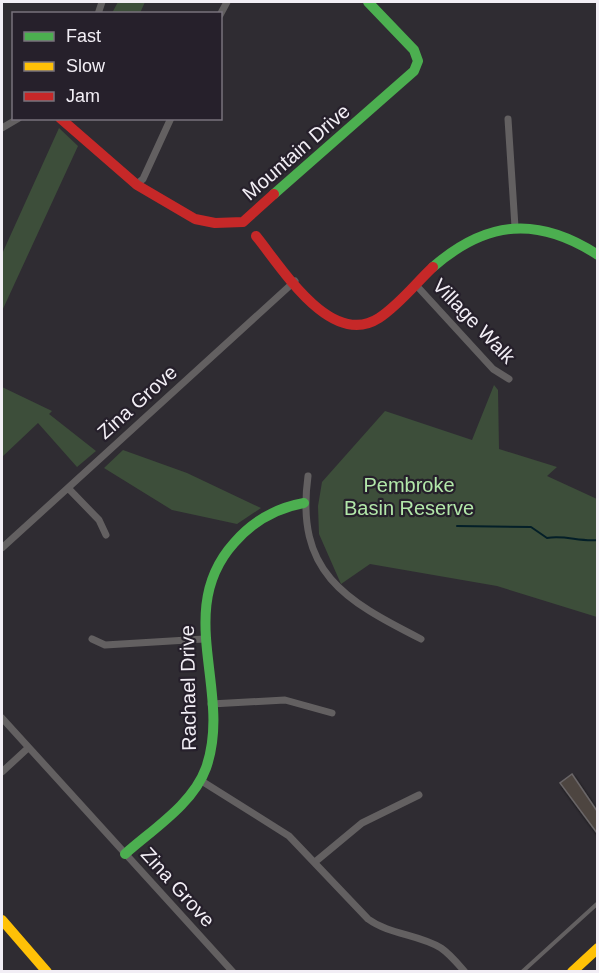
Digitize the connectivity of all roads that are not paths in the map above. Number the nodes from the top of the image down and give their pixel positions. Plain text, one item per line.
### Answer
1 (368, 2) edge
2 (508, 119) dead end
3 (16, 120) edge
4 (62, 120) edge
5 (170, 120) edge
6 (2, 128) edge
7 (137, 184) junction
8 (515, 227) junction
9 (256, 236) dead end
10 (597, 255) edge
11 (295, 281) junction
12 (416, 285) junction
13 (509, 380) dead end
14 (308, 476) dead end
15 (68, 488) junction
16 (304, 504) junction
17 (106, 535) dead end
18 (2, 548) edge
19 (92, 639) dead end
20 (204, 639) junction
21 (421, 639) dead end
22 (210, 704) junction
23 (332, 713) dead end
24 (2, 718) edge
25 (28, 748) junction
26 (2, 772) edge
27 (200, 780) junction
28 (419, 795) dead end
29 (125, 854) junction
30 (315, 862) junction
31 (597, 903) edge
32 (2, 920) edge
33 (597, 948) edge
34 (47, 972) edge
35 (233, 972) edge
36 (465, 972) edge
37 (522, 972) edge
38 (572, 972) edge

1 - 7 street, Mountain Drive
2 - 8 street
3 - 6 street
4 - 7 street, Mountain Drive
5 - 7 street
8 - 10 street
8 - 12 street
9 - 11 street
11 - 12 street
11 - 15 street, Zina Grove
12 - 13 street, Village Walk
14 - 16 street
15 - 17 street
15 - 18 street, Zina Grove
16 - 20 street, Rachael Drive
16 - 21 street
19 - 20 street
20 - 22 street, Rachael Drive
22 - 23 street
22 - 27 street, Rachael Drive
24 - 25 street, Zina Grove
25 - 26 street
25 - 29 street, Zina Grove
27 - 29 street, Rachael Drive
27 - 30 street
28 - 30 street
29 - 35 street, Zina Grove
30 - 36 street
31 - 37 lane
32 - 34 street
33 - 38 street

